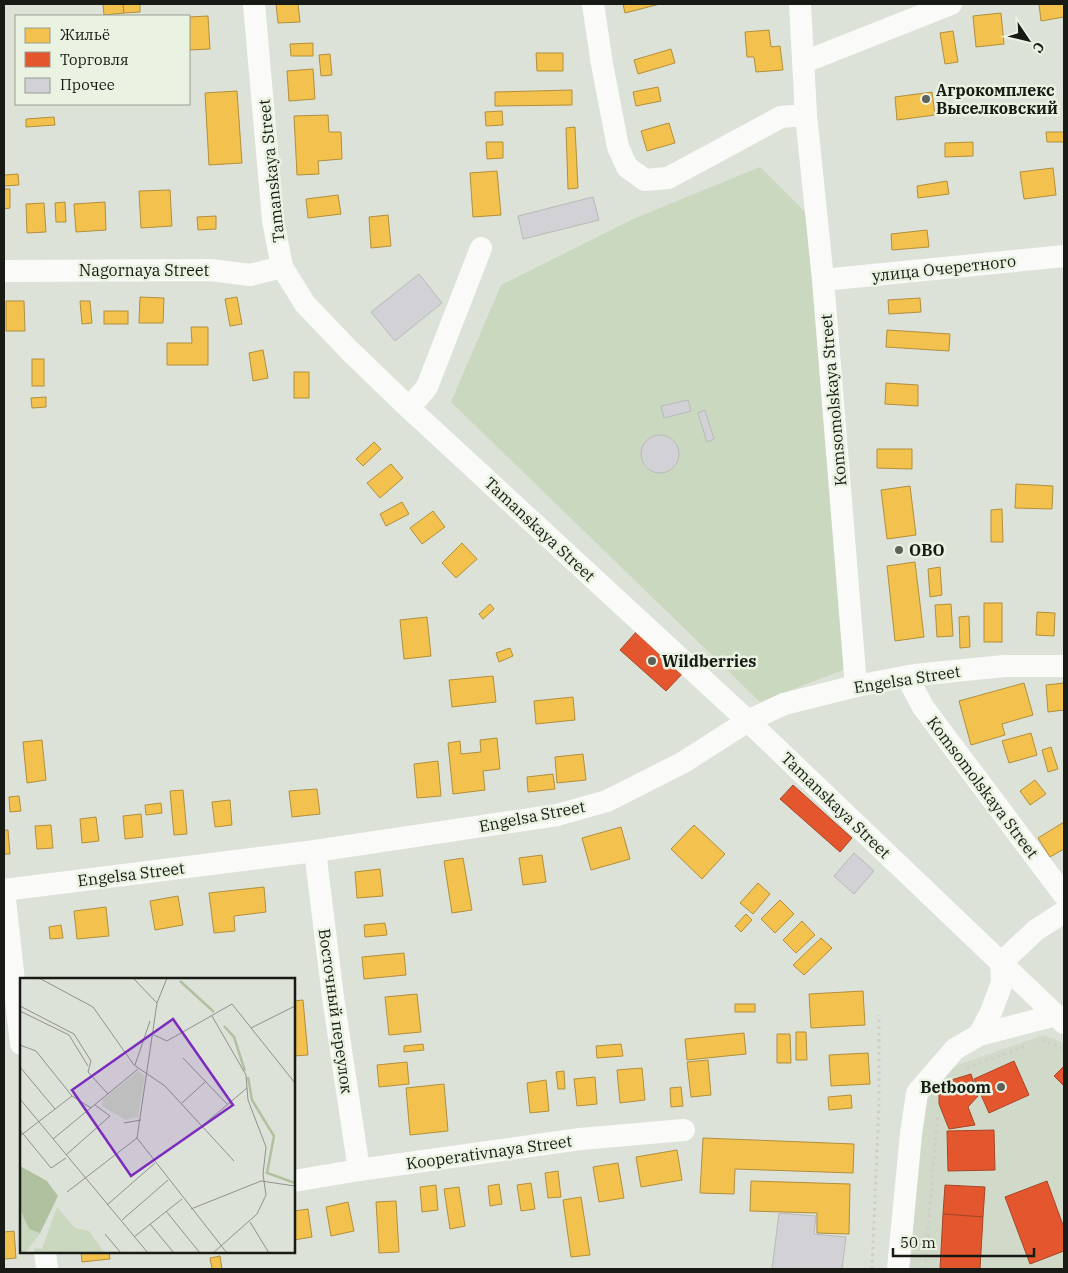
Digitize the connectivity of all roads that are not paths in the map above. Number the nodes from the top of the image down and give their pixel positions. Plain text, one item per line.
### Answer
1 (254, 4) edge
2 (593, 4) edge
3 (800, 4) edge
4 (951, 4) edge
5 (804, 62) junction
6 (806, 115) junction
7 (481, 248) dead end
8 (1064, 256) edge
9 (282, 267) junction
10 (4, 271) edge
11 (824, 280) junction
12 (409, 408) junction
13 (1064, 666) edge
14 (907, 677) junction
15 (856, 686) junction
16 (748, 721) junction
17 (314, 851) junction
18 (4, 890) edge
19 (1064, 894) edge
20 (1064, 912) edge
21 (1001, 963) junction
22 (1060, 1019) edge
23 (20, 1035) edge
24 (979, 1035) junction
25 (684, 1130) dead end
26 (359, 1170) junction
27 (295, 1181) edge
28 (45, 1253) edge
29 (47, 1269) edge
30 (898, 1269) edge

1 - 9 street, Tamanskaya Street
2 - 6 street
3 - 5 street, Komsomolskaya Street
4 - 5 street
5 - 6 street, Komsomolskaya Street
6 - 11 street, Komsomolskaya Street
7 - 12 street
8 - 11 street, улица Очеретного
9 - 10 street, Nagornaya Street
9 - 12 street, Tamanskaya Street
11 - 15 street, Komsomolskaya Street
12 - 16 street, Tamanskaya Street
13 - 14 street, Engelsa Street
14 - 15 street, Engelsa Street
14 - 19 street, Komsomolskaya Street
15 - 16 street, Engelsa Street
16 - 17 street, Engelsa Street
16 - 21 street, Tamanskaya Street
17 - 18 street, Engelsa Street
17 - 26 street, Восточный переулок
18 - 23 street
20 - 21 street
21 - 22 street, Tamanskaya Street
21 - 24 street
22 - 24 street, Tamanskaya Street
24 - 30 street, Tamanskaya Street
25 - 26 street, Kooperativnaya Street
26 - 27 street, Kooperativnaya Street
28 - 29 street

